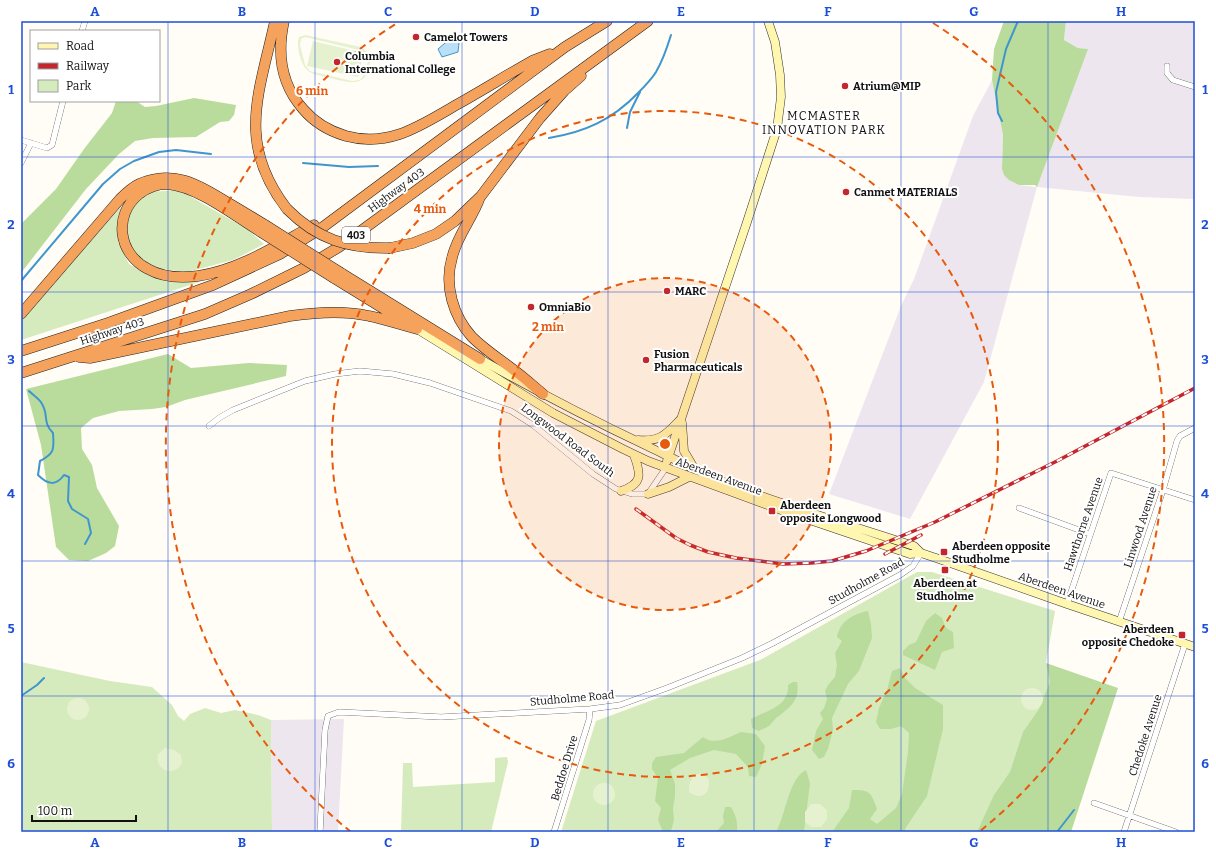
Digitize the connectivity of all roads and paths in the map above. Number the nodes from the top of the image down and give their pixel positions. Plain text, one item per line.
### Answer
1 (275, 21) edge
2 (284, 21) edge
3 (607, 21) edge
4 (648, 21) edge
5 (768, 21) edge
6 (565, 48) junction
7 (605, 52) junction
8 (1167, 66) dead end
9 (1195, 87) edge
10 (64, 102) edge
11 (21, 140) edge
12 (31, 143) junction
13 (21, 163) edge
14 (480, 196) junction
15 (362, 200) junction
16 (263, 229) junction
17 (337, 276) junction
18 (21, 314) edge
19 (417, 329) junction
20 (21, 350) edge
21 (73, 357) junction
22 (480, 359) joint
23 (21, 373) edge
24 (543, 394) junction
25 (682, 419) junction
26 (209, 426) dead end
27 (1195, 428) edge
28 (630, 438) junction
29 (634, 454) junction
30 (669, 456) junction
31 (665, 468) junction
32 (694, 468) junction
33 (689, 477) junction
34 (1163, 490) junction
35 (620, 491) junction
36 (648, 494) junction
37 (1195, 500) edge
38 (1019, 508) dead end
39 (1090, 534) junction
40 (921, 553) junction
41 (1067, 604) junction
42 (1119, 622) junction
43 (1185, 644) junction
44 (1195, 647) edge
45 (590, 709) junction
46 (1094, 803) dead end
47 (1130, 816) junction
48 (320, 832) edge
49 (554, 832) edge
50 (1124, 832) edge
51 (1176, 832) edge

1 - 14 highway, bridge
2 - 6 highway
3 - 6 highway, Highway 403 / 403
4 - 7 highway, Highway 403 / 403
5 - 25 main road
6 - 15 highway, Highway 403 / 403
7 - 14 highway
7 - 21 highway, Highway 403 / 403
8 - 9 street
10 - 12 street
11 - 12 street
12 - 13 street
14 - 24 highway
15 - 16 highway
15 - 20 highway, Highway 403 / 403
16 - 17 highway, bridge
16 - 18 highway
17 - 19 highway
17 - 22 highway
19 - 21 highway
19 - 29 main road, Aberdeen Avenue
21 - 23 highway, Highway 403 / 403
22 - 24 main road, Aberdeen Avenue
24 - 28 main road, Aberdeen Avenue
25 - 28 main road
25 - 30 main road
25 - 32 main road
26 - 35 street, Longwood Road South
27 - 34 street, Linwood Avenue
28 - 30 main road, Aberdeen Avenue
29 - 31 main road, Aberdeen Avenue
29 - 35 main road
30 - 31 main road
30 - 32 main road, Aberdeen Avenue
31 - 33 main road, Aberdeen Avenue
31 - 36 street
32 - 40 main road, Aberdeen Avenue
33 - 36 main road
33 - 40 main road, Aberdeen Avenue
34 - 37 street
34 - 39 street, Hawthorne Avenue
34 - 42 street, Linwood Avenue
35 - 36 street, Longwood Road South
38 - 39 street
39 - 41 street, Hawthorne Avenue
40 - 41 main road, Aberdeen Avenue
40 - 45 street, Studholme Road
41 - 42 main road, Aberdeen Avenue
42 - 43 main road, Aberdeen Avenue
43 - 44 main road, Aberdeen Avenue
43 - 47 street, Chedoke Avenue
45 - 48 street, Studholme Road
45 - 49 street, Beddoe Drive
46 - 47 street
47 - 50 street, Chedoke Avenue
47 - 51 street

